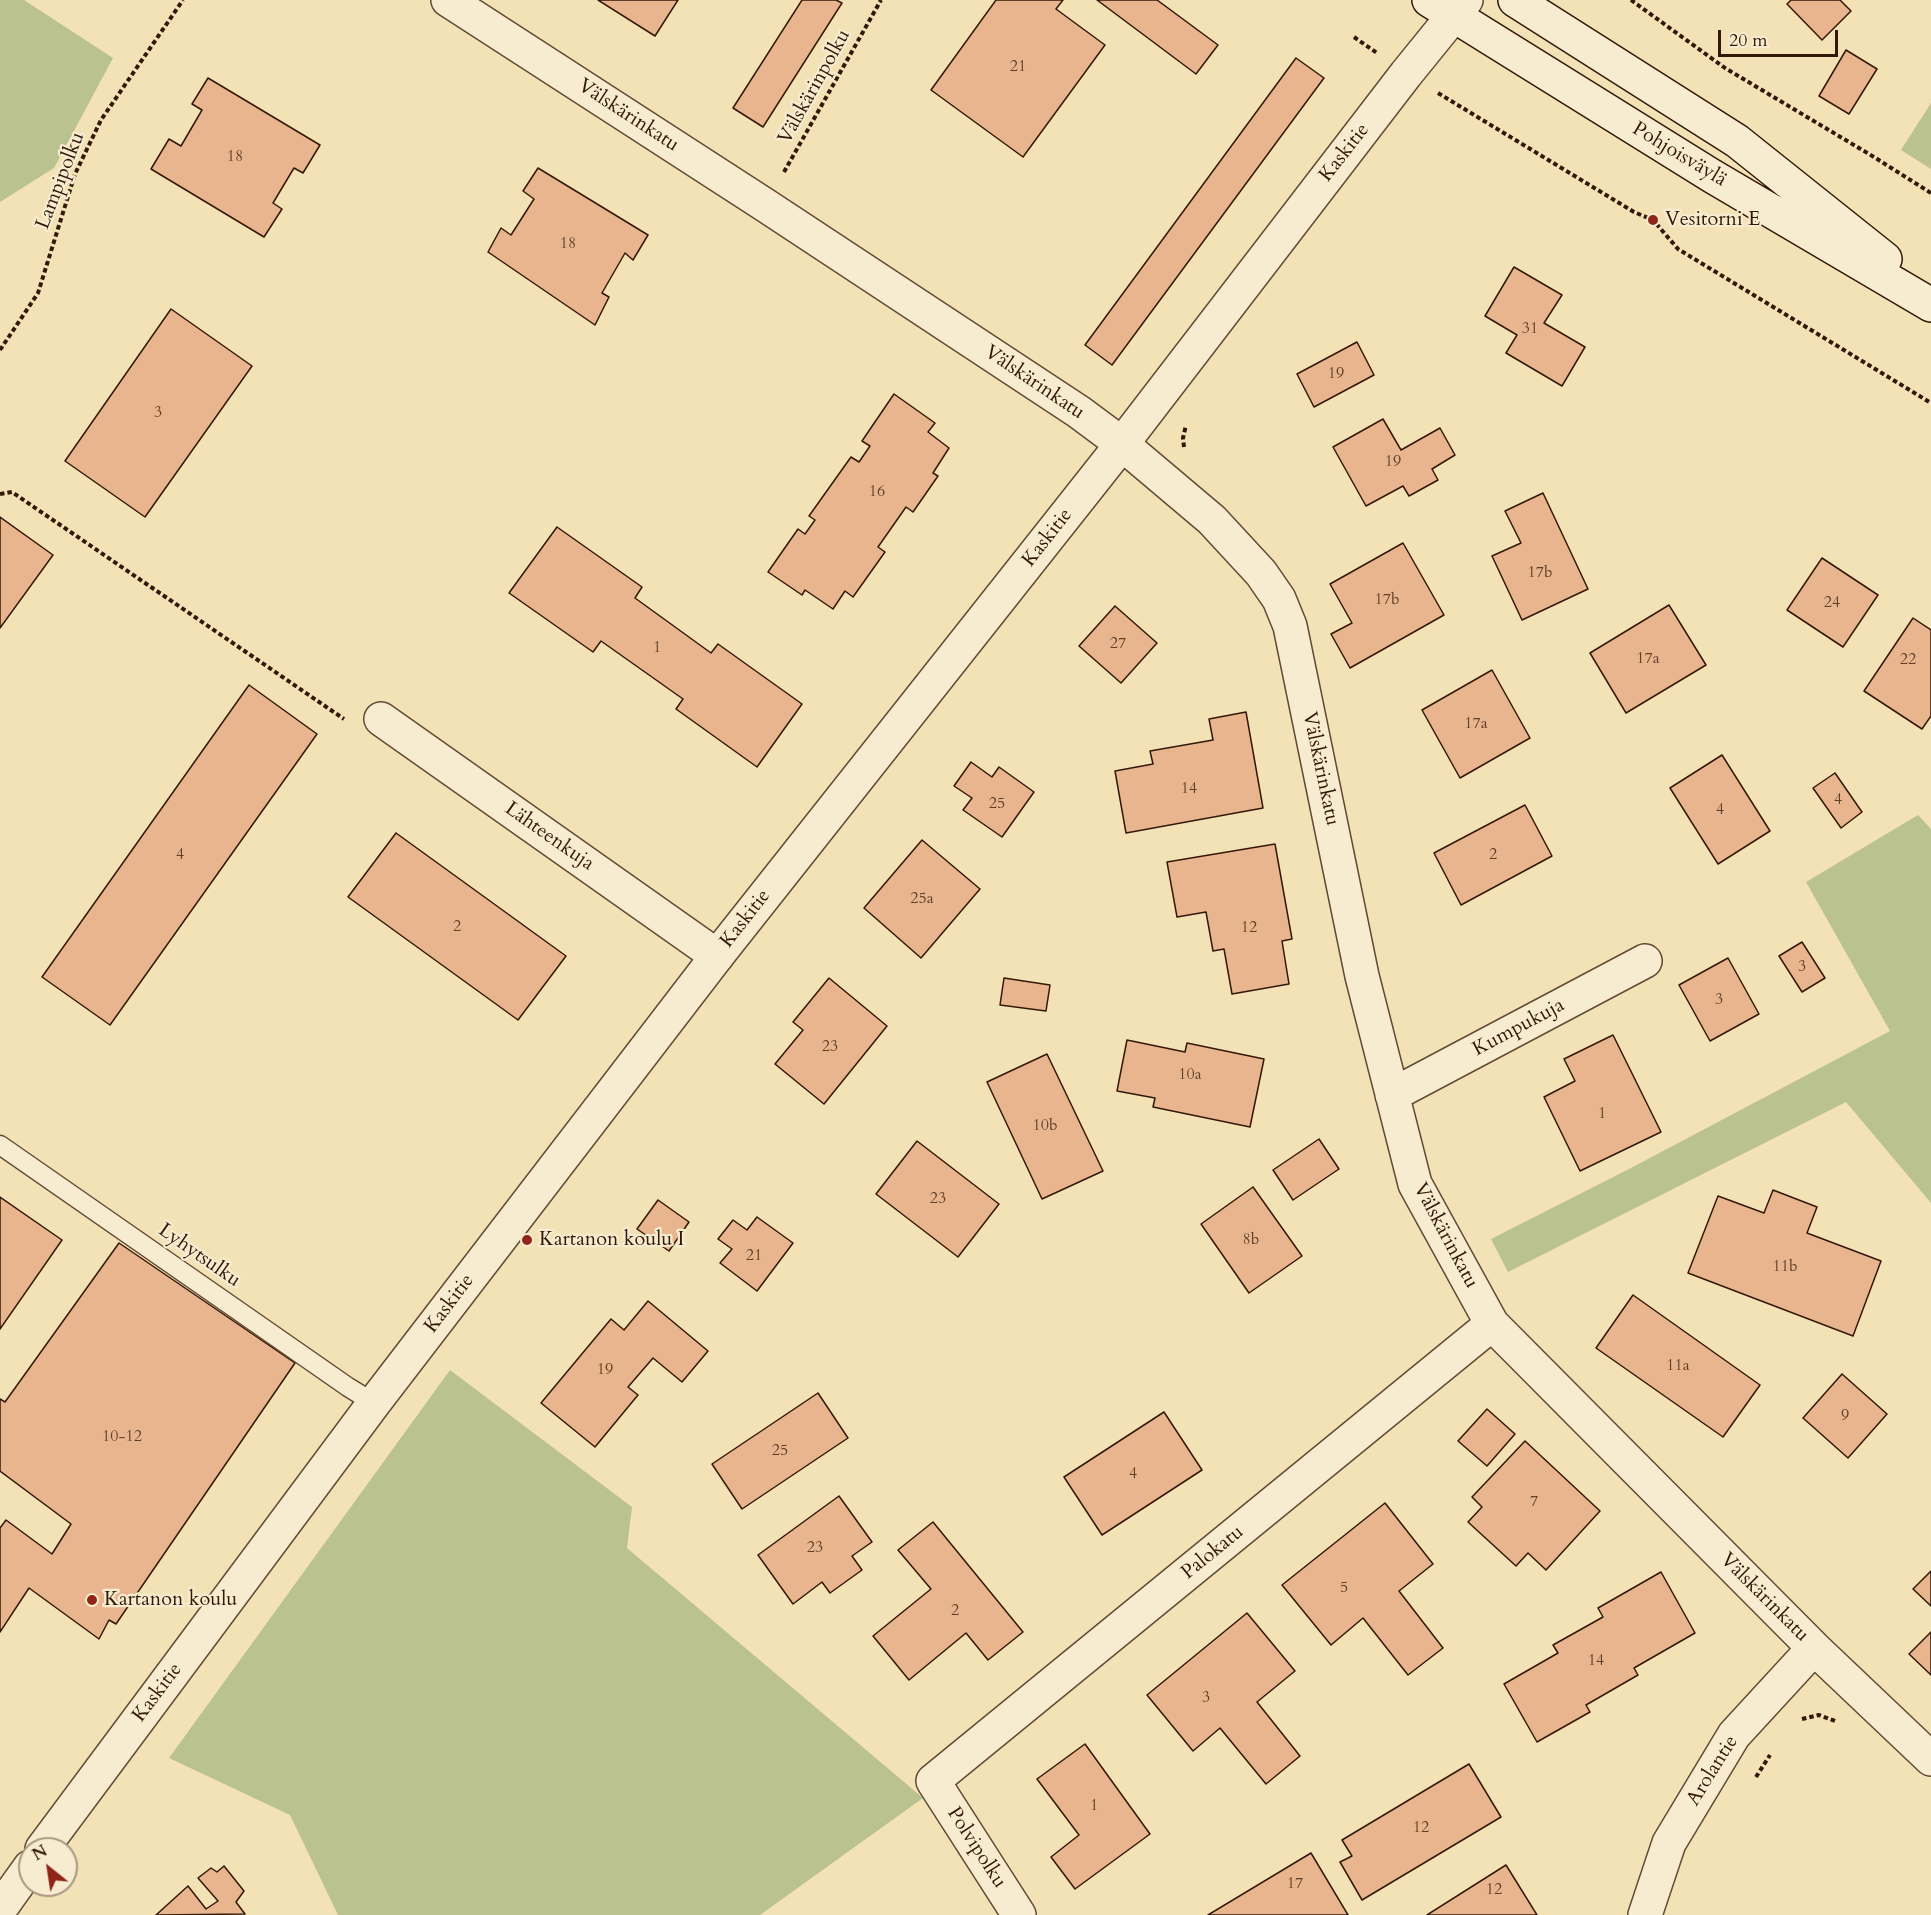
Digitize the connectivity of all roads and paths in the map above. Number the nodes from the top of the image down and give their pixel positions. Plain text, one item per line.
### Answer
1 (183, 0) edge
2 (448, 0) edge
3 (881, 0) edge
4 (1515, 0) edge
5 (1631, 0) edge
6 (1450, 6) edge
7 (1461, 107) dead end
8 (781, 178) dead end
9 (1931, 193) edge
10 (1931, 295) edge
11 (1931, 305) edge
12 (0, 350) edge
13 (1931, 403) edge
14 (1186, 422) dead end
15 (1122, 444) junction
16 (1184, 452) dead end
17 (0, 494) edge
18 (381, 719) joint
19 (717, 956) junction
20 (1645, 961) dead end
21 (1392, 1095) junction
22 (0, 1145) edge
23 (1492, 1324) junction
24 (374, 1403) junction
25 (1814, 1648) junction
26 (1795, 1721) dead end
27 (1839, 1723) dead end
28 (1774, 1748) dead end
29 (1931, 1759) edge
30 (1755, 1778) dead end
31 (933, 1781) joint
32 (51, 1837) edge
33 (18, 1884) edge
34 (0, 1909) edge
35 (1019, 1915) edge
36 (1645, 1915) edge

1 - 12 path, Lampipolku
2 - 15 street, Välskärinkatu
3 - 8 path, Välskärinpolku
4 - 10 street, Pohjoisväylä
5 - 9 path
6 - 11 street, Pohjoisväylä
6 - 15 street, Kaskitie
7 - 13 path
14 - 16 path
15 - 19 street, Kaskitie
15 - 21 street, Välskärinkatu
17 - 18 path
18 - 19 street, Lähteenkuja
19 - 24 street, Kaskitie
20 - 21 street, Kumpukuja
21 - 23 street, Välskärinkatu
22 - 24 lane, Lyhytsulku
23 - 25 street, Välskärinkatu
23 - 31 street, Palokatu
24 - 32 street, Kaskitie
25 - 29 street, Välskärinkatu
25 - 36 street, Arolantie
26 - 27 path
28 - 30 path
31 - 35 street, Polvipolku
33 - 34 street

